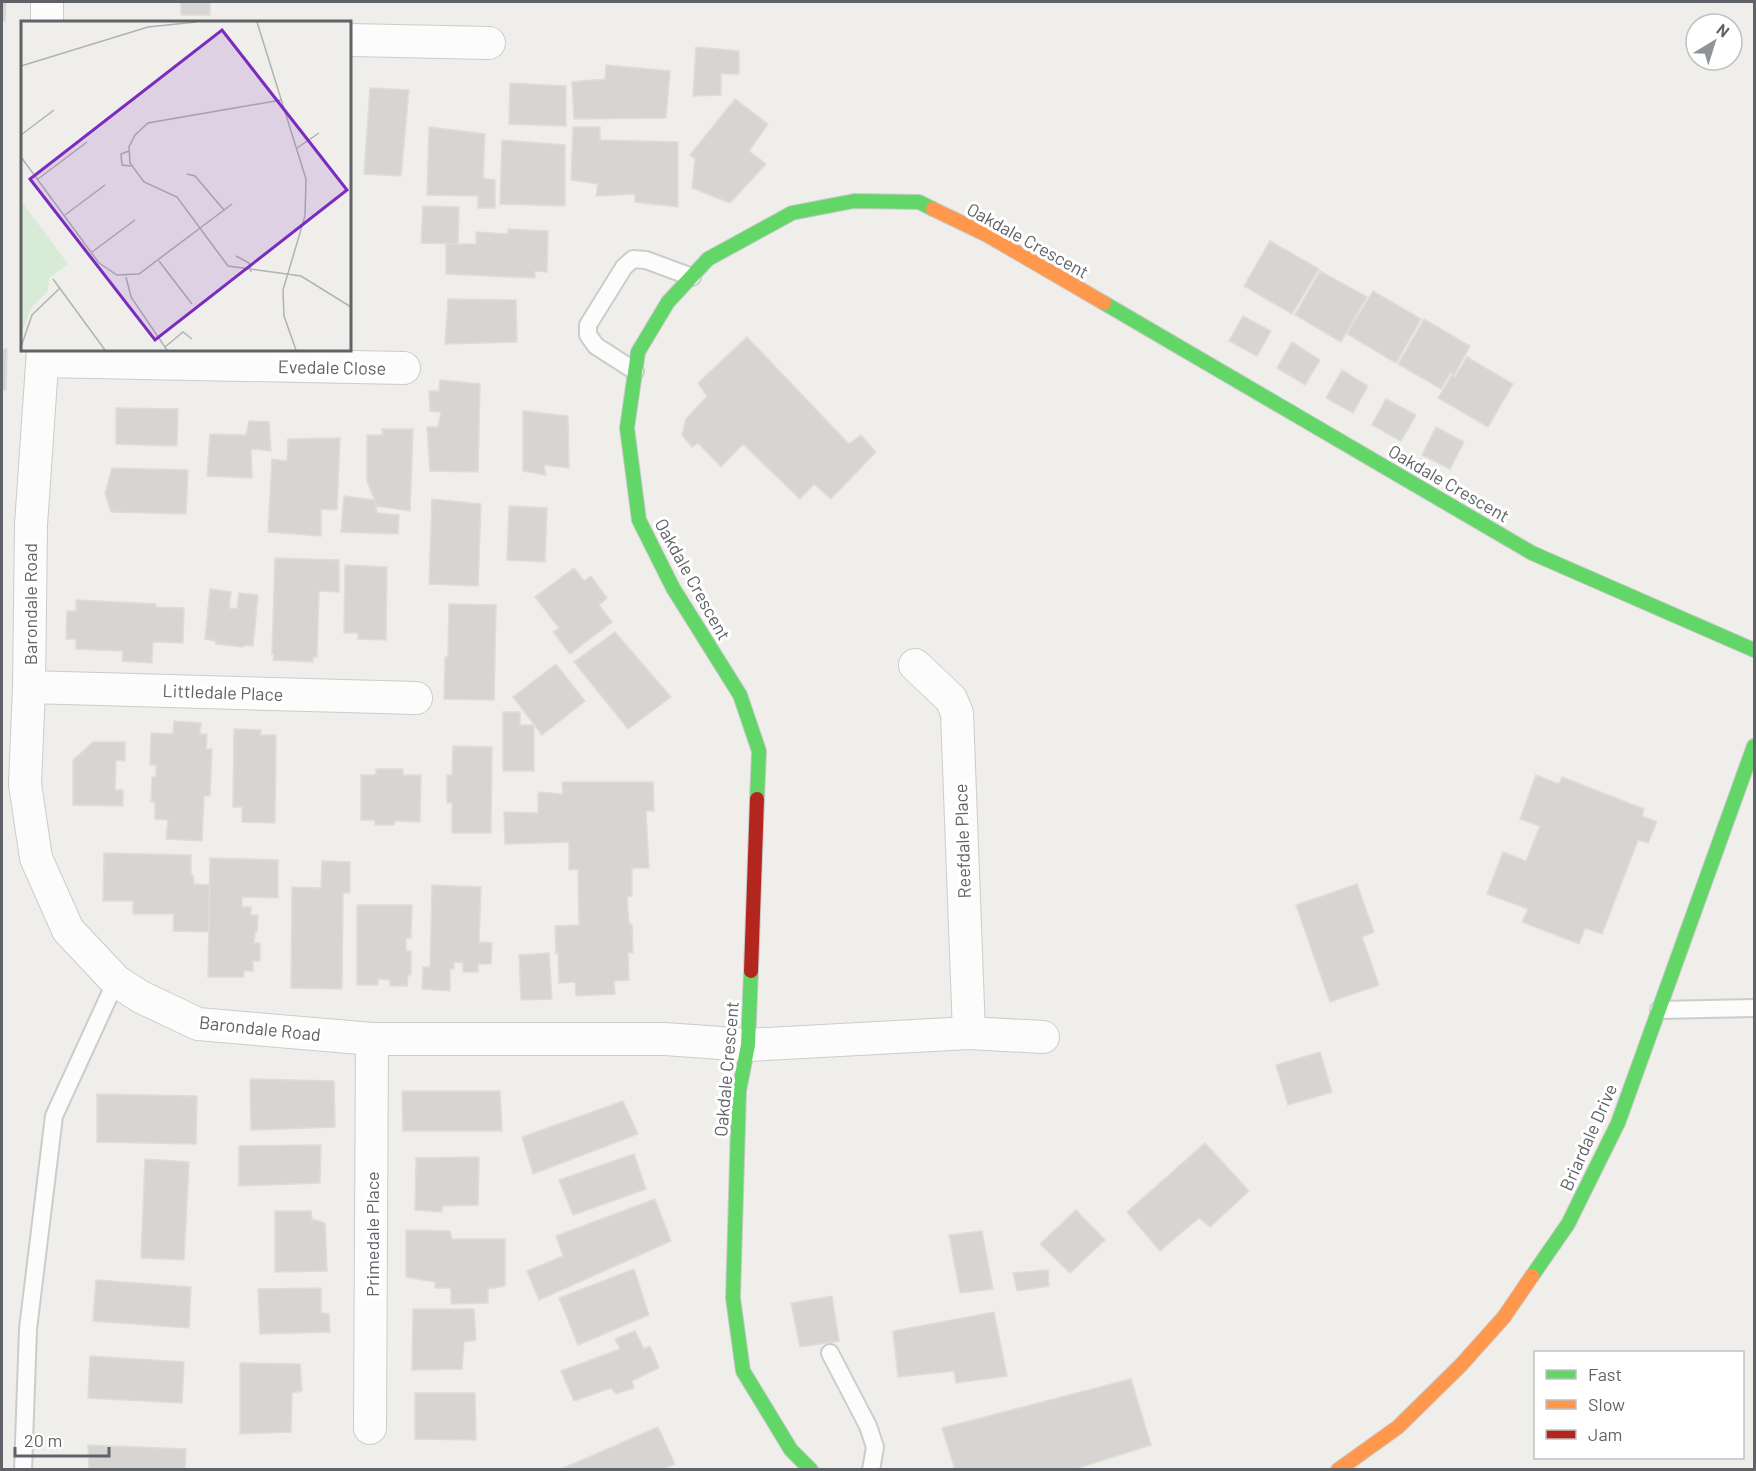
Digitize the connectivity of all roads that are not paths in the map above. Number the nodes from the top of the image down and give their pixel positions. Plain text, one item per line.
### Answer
1 (47, 2) edge
2 (47, 21) edge
3 (351, 40) edge
4 (489, 43) dead end
5 (692, 277) junction
6 (43, 355) edge
7 (404, 368) dead end
8 (635, 370) junction
9 (1755, 650) edge
10 (915, 666) dead end
11 (29, 687) junction
12 (416, 698) dead end
13 (1755, 746) edge
14 (116, 981) junction
15 (1755, 1008) edge
16 (1659, 1010) junction
17 (969, 1033) junction
18 (1042, 1037) dead end
19 (372, 1039) junction
20 (748, 1045) junction
21 (830, 1353) dead end
22 (370, 1428) dead end
23 (23, 1470) edge
24 (811, 1470) edge
25 (871, 1470) edge
26 (1338, 1470) edge

1 - 2 street
3 - 4 street
5 - 8 street, Oakdale Crescent
5 - 8 lane
5 - 9 street, Oakdale Crescent
6 - 7 street, Evedale Close
6 - 11 street, Barondale Road
8 - 20 street, Oakdale Crescent
10 - 17 street, Reefdale Place
11 - 12 street, Littledale Place
11 - 14 street, Barondale Road
13 - 16 street, Briardale Drive
14 - 19 street, Barondale Road
14 - 23 lane
15 - 16 lane
16 - 26 street, Briardale Drive
17 - 18 street
17 - 20 street
19 - 20 street, Barondale Road
19 - 22 street, Primedale Place
20 - 24 street, Oakdale Crescent
21 - 25 lane

